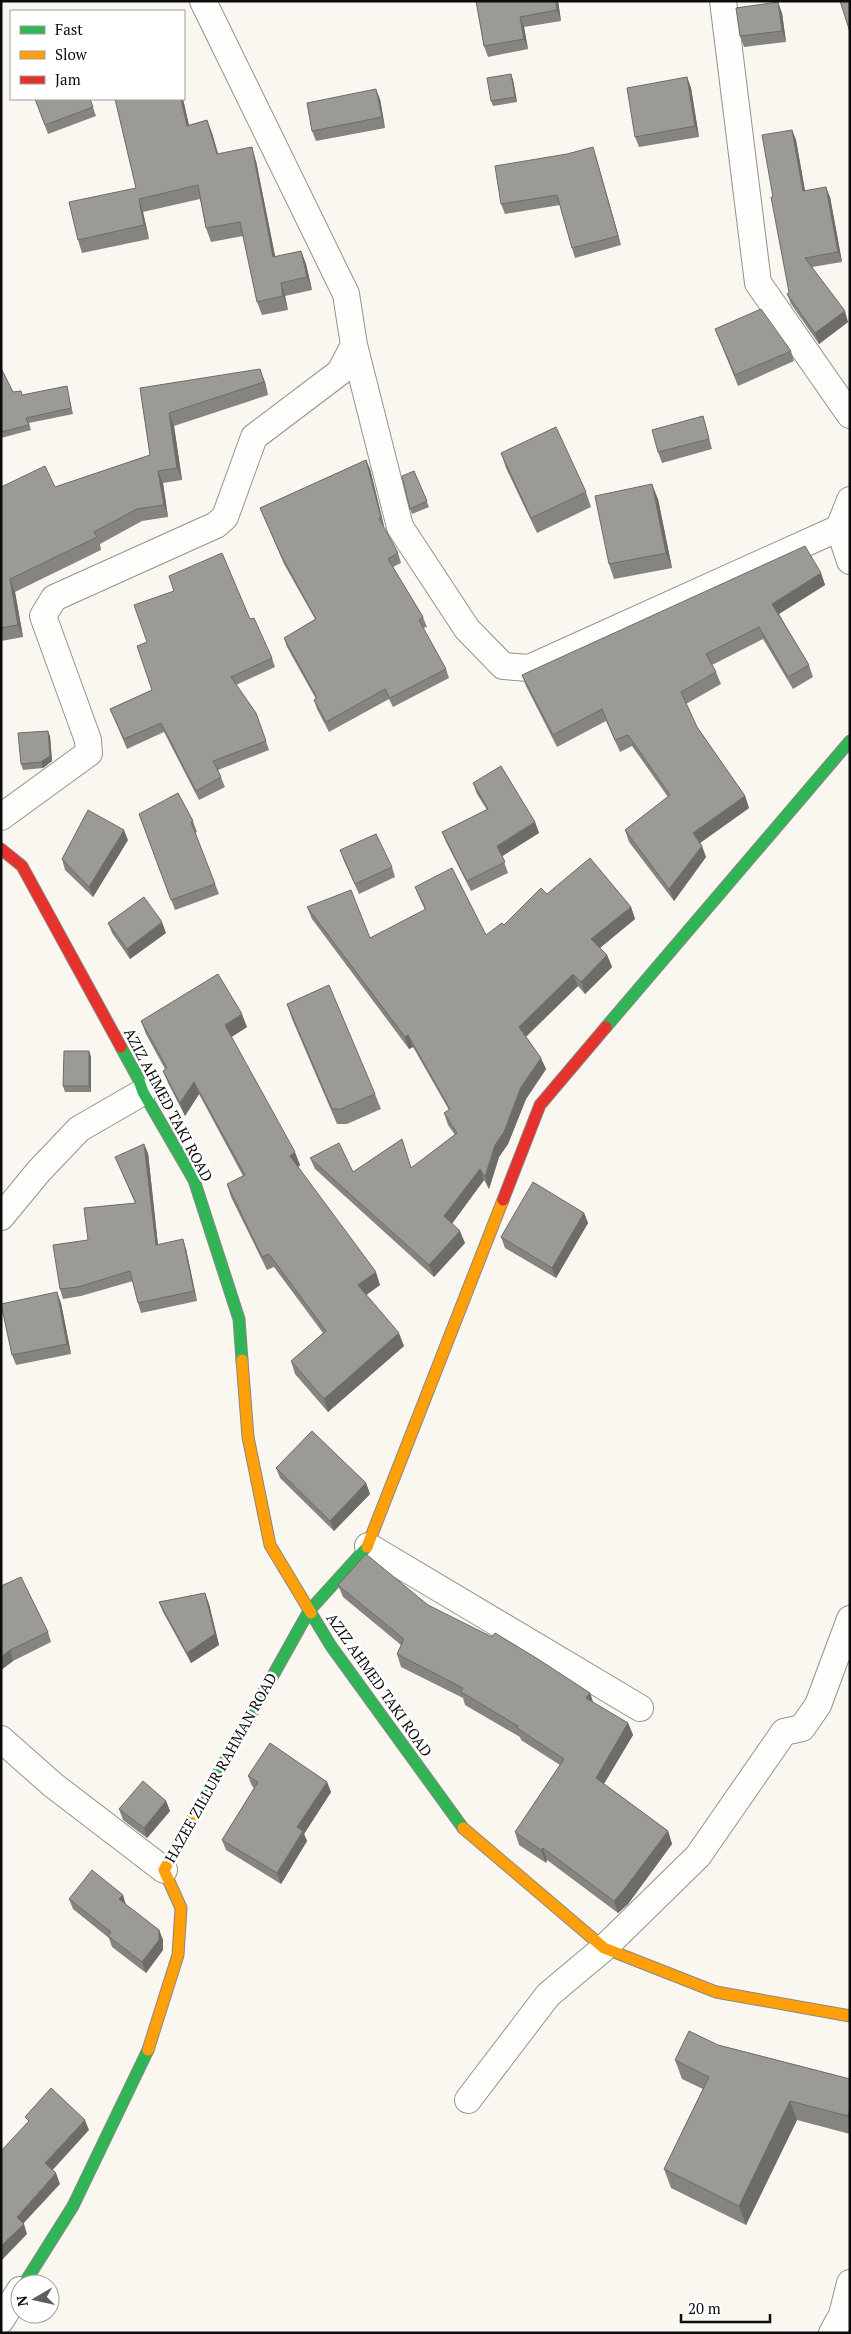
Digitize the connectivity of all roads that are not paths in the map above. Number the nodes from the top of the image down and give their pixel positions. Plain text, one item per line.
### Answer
1 (203, 1) edge
2 (724, 1) edge
3 (354, 345) junction
4 (850, 415) edge
5 (850, 500) edge
6 (839, 528) junction
7 (850, 561) edge
8 (850, 740) edge
9 (1, 817) edge
10 (1, 848) edge
11 (143, 1092) junction
12 (1, 1218) edge
13 (368, 1546) junction
14 (309, 1610) junction
15 (850, 1618) edge
16 (640, 1708) dead end
17 (1, 1739) edge
18 (164, 1870) junction
19 (604, 1948) junction
20 (850, 2016) edge
21 (468, 2100) dead end
22 (30, 2274) edge
23 (850, 2283) edge
24 (10, 2306) edge
25 (1, 2320) edge
26 (832, 2333) edge

1 - 3 street
2 - 4 street
3 - 6 street
3 - 9 street
5 - 6 street
6 - 7 street
8 - 13 street
10 - 11 street, AZIZ AHMED TAKI ROAD
11 - 12 street
11 - 14 street, AZIZ AHMED TAKI ROAD
13 - 14 street, HAZEE ZILLUR RAHMAN ROAD
13 - 16 street
14 - 18 street, HAZEE ZILLUR RAHMAN ROAD
14 - 19 street, AZIZ AHMED TAKI ROAD
15 - 19 street
17 - 18 street
18 - 22 street, HAZEE ZILLUR RAHMAN ROAD
19 - 20 street, AZIZ AHMED TAKI ROAD
19 - 21 street
23 - 26 street
24 - 25 street

